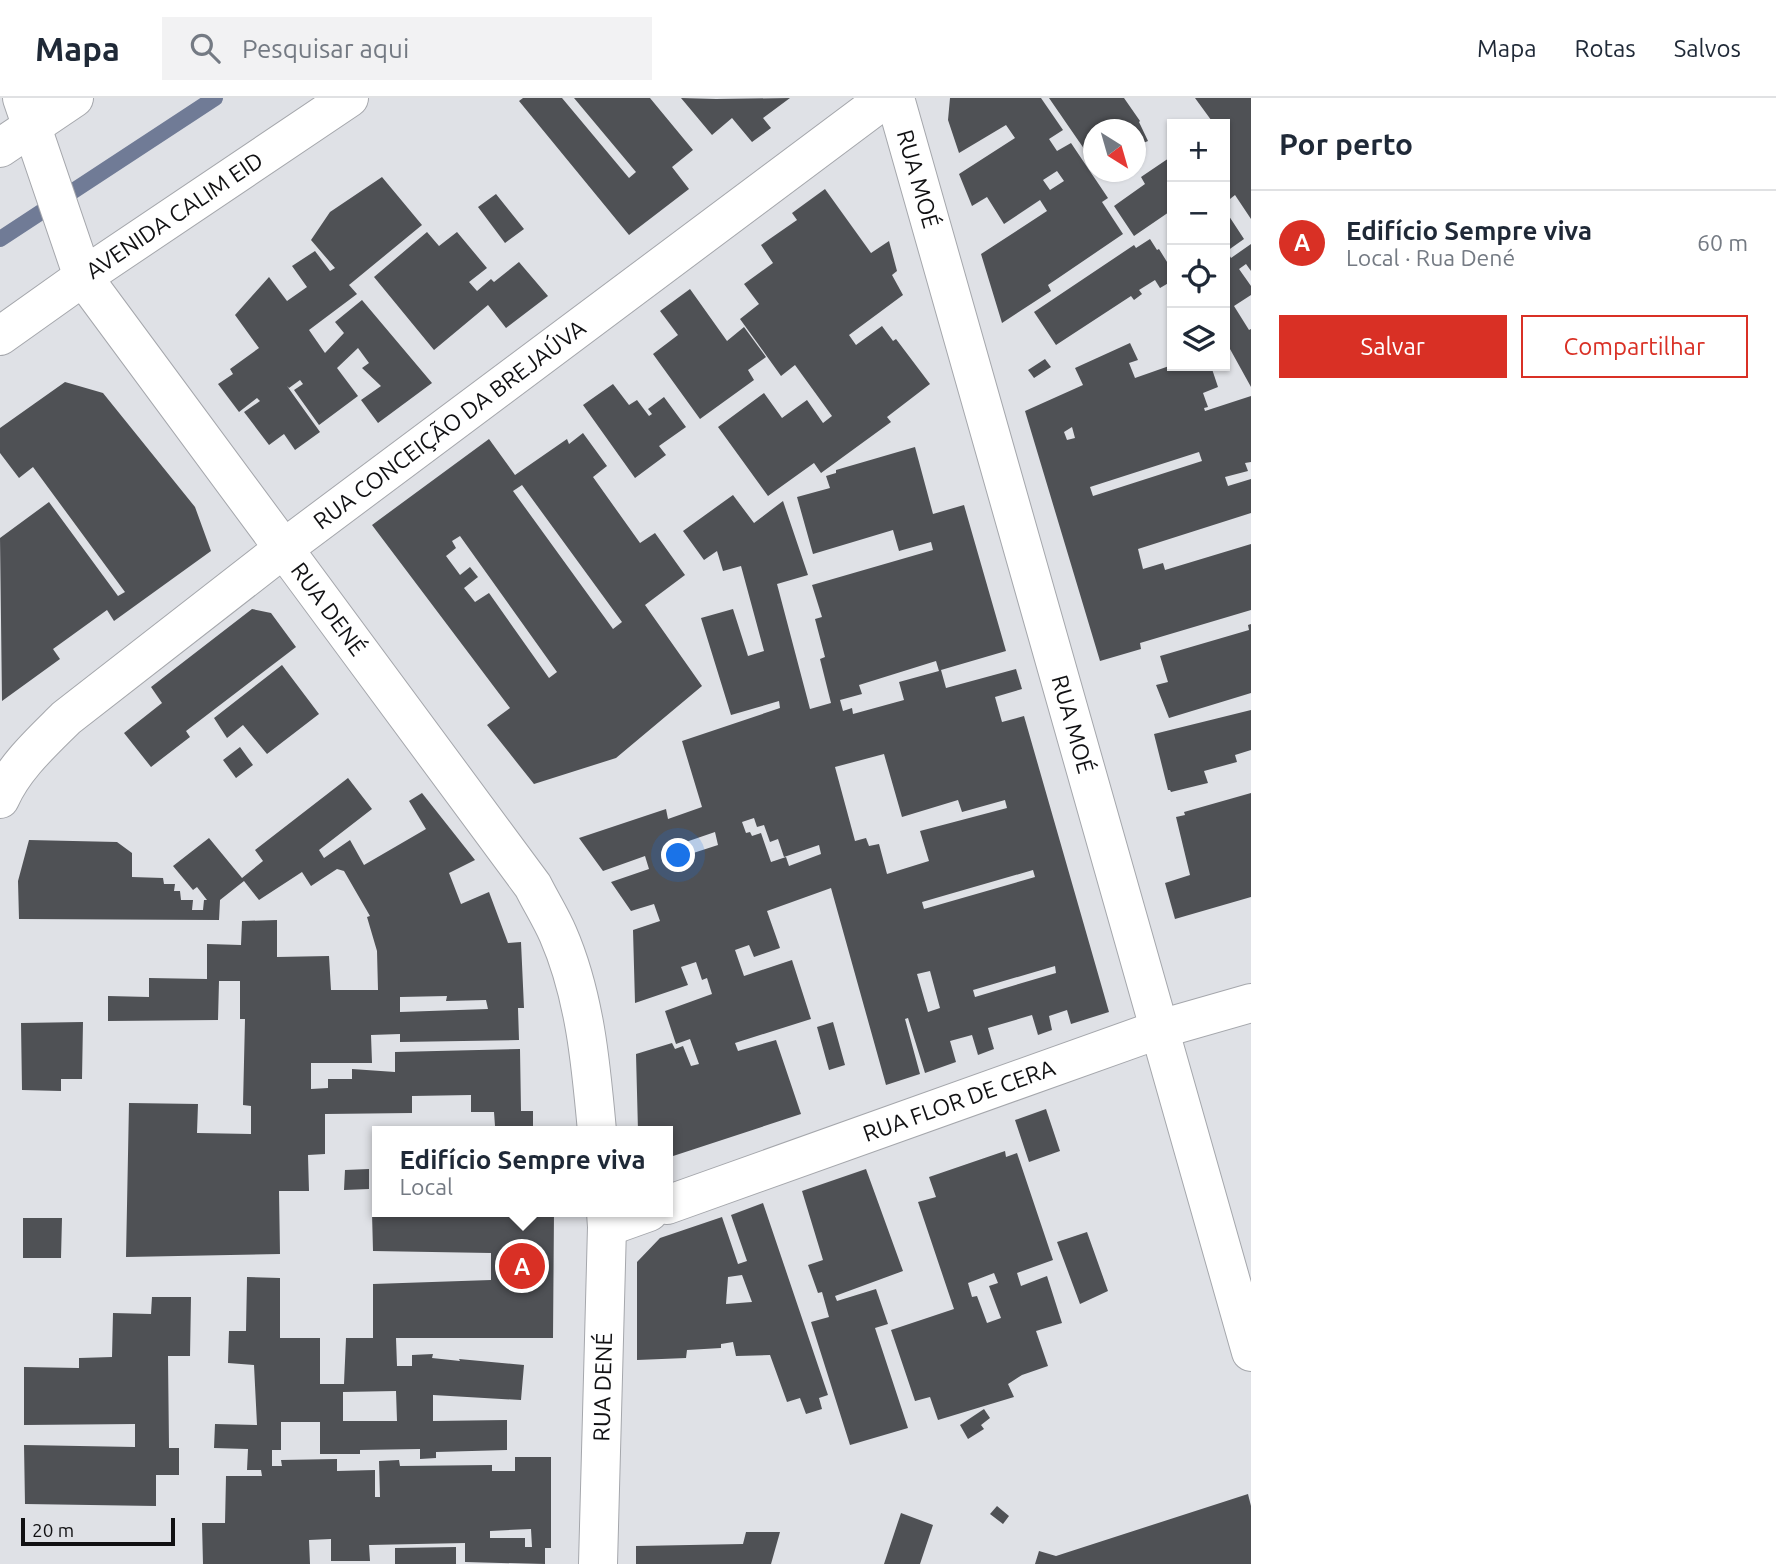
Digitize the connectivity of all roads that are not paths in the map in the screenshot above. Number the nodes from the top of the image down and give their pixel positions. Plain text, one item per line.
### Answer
1 (74, 98) edge
2 (349, 98) edge
3 (886, 98) edge
4 (895, 98) edge
5 (27, 112) edge
6 (0, 148) edge
7 (83, 277) junction
8 (0, 336) edge
9 (283, 549) junction
10 (0, 799) edge
11 (1251, 1003) edge
12 (1160, 1029) junction
13 (596, 1126) edge
14 (673, 1203) edge
15 (606, 1219) edge
16 (1251, 1352) edge
17 (598, 1564) edge

1 - 5 street
2 - 7 street, AVENIDA CALIM EID
3 - 9 street, RUA CONCEIÇÃO DA BREJAÚVA
4 - 12 street, RUA MOÉ
5 - 6 street
5 - 7 street, RUA DENÉ
7 - 8 street, AVENIDA CALIM EID
7 - 9 street, RUA DENÉ
9 - 10 street, RUA CONCEIÇÃO DA BREJAÚVA
9 - 13 street, RUA DENÉ
11 - 12 street, RUA FLOR DE CERA
12 - 14 street, RUA FLOR DE CERA
12 - 16 street, RUA MOÉ
15 - 17 street, RUA DENÉ

